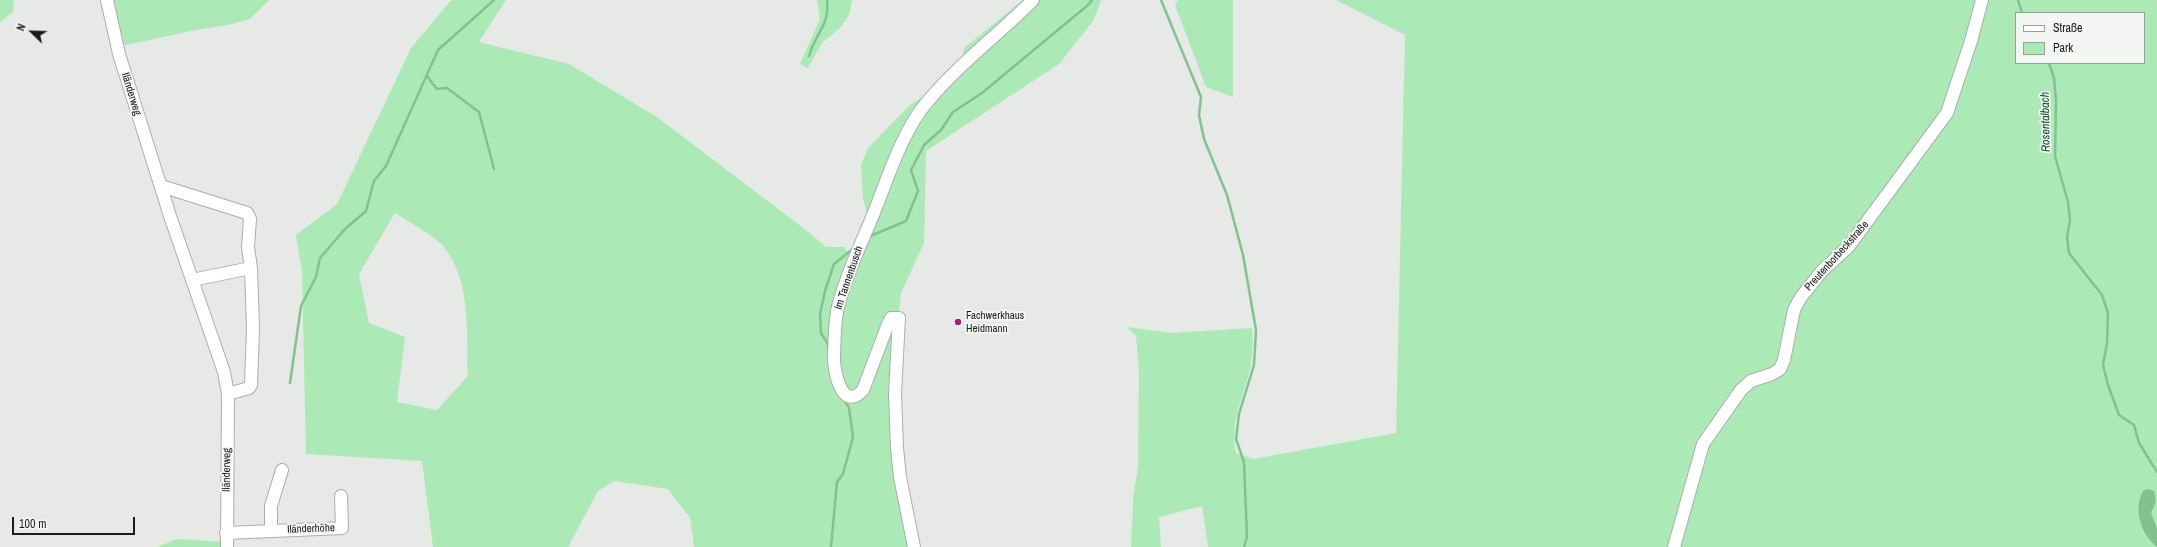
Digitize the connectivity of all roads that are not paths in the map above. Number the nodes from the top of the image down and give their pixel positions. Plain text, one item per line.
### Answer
1 (107, 0) edge
2 (1033, 0) edge
3 (1982, 0) edge
4 (161, 186) junction
5 (251, 268) junction
6 (192, 280) junction
7 (228, 394) junction
8 (282, 470) dead end
9 (341, 496) dead end
10 (272, 530) junction
11 (226, 532) junction
12 (227, 547) edge
13 (914, 547) edge
14 (1674, 547) edge

1 - 4 street, Iländerweg
2 - 13 street, Im Tannenbusch
3 - 14 street, Preutenborbeckstraße
4 - 5 street
4 - 6 street, Iländerweg
5 - 6 street
5 - 7 street
6 - 7 street, Iländerweg
7 - 11 street, Iländerweg
8 - 10 street, Iländerhöhe
9 - 10 street, Iländerhöhe
10 - 11 street, Iländerhöhe
11 - 12 street, Iländerweg

